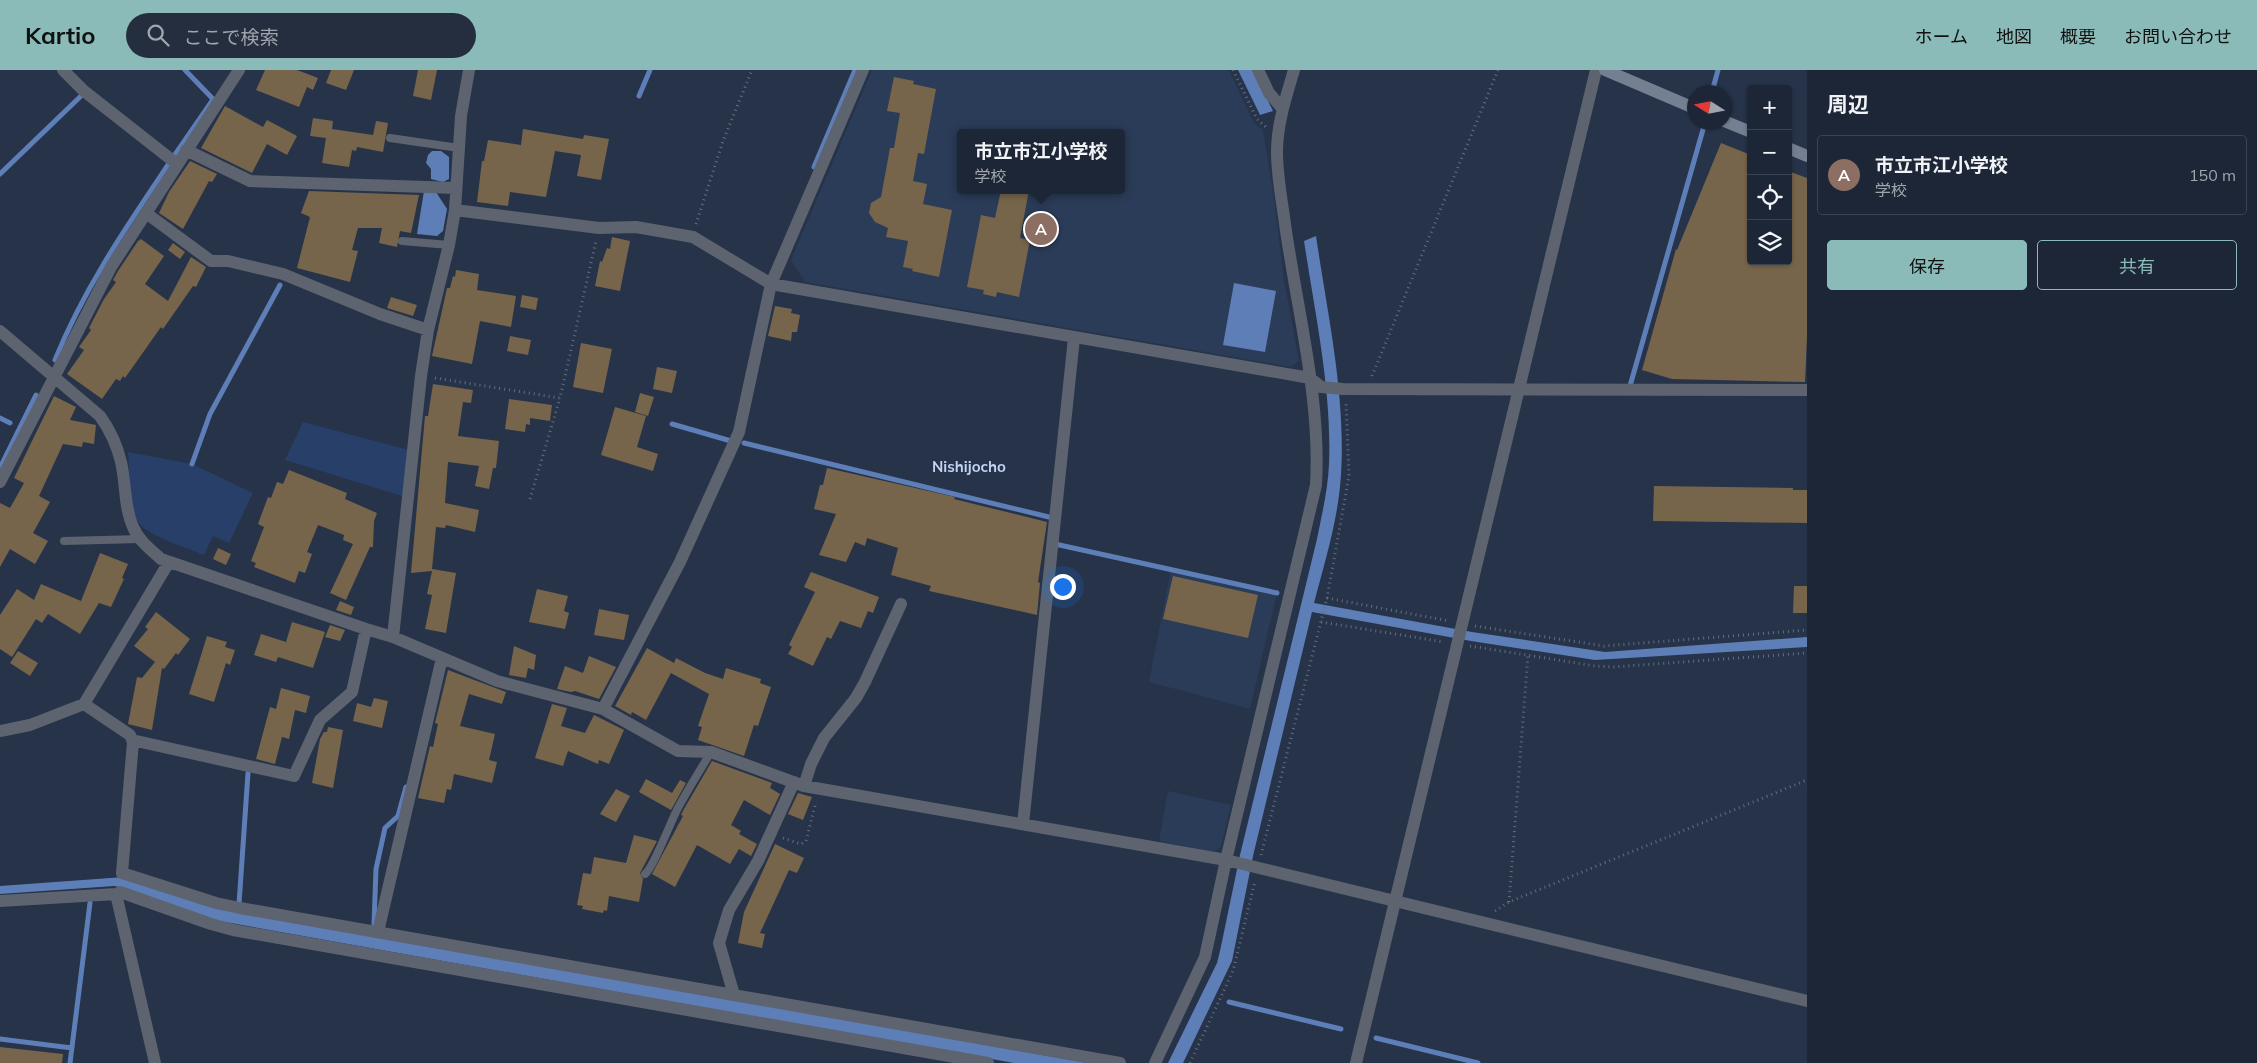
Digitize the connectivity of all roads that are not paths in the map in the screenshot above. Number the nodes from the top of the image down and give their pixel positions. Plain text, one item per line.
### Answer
1 (63, 70) edge
2 (239, 70) edge
3 (469, 70) edge
4 (863, 70) edge
5 (1258, 70) edge
6 (1294, 70) edge
7 (1596, 70) edge
8 (1605, 70) edge
9 (1687, 105) edge
10 (1282, 108) junction
11 (1732, 124) edge
12 (1747, 130) edge
13 (390, 138) dead end
14 (458, 148) junction
15 (186, 150) junction
16 (1792, 150) edge
17 (1807, 156) edge
18 (177, 164) junction
19 (456, 188) junction
20 (455, 210) junction
21 (146, 212) junction
22 (402, 241) dead end
23 (449, 245) junction
24 (771, 284) junction
25 (428, 330) junction
26 (0, 331) edge
27 (1074, 338) junction
28 (56, 376) junction
29 (1310, 378) junction
30 (1807, 390) edge
31 (1520, 391) junction
32 (0, 482) edge
33 (140, 539) junction
34 (64, 541) dead end
35 (169, 562) junction
36 (901, 604) dead end
37 (366, 630) junction
38 (393, 636) junction
39 (442, 658) junction
40 (84, 704) junction
41 (604, 709) junction
42 (0, 731) edge
43 (132, 740) junction
44 (711, 752) junction
45 (799, 784) junction
46 (1023, 824) junction
47 (1230, 861) junction
48 (122, 874) junction
49 (645, 874) dead end
50 (119, 892) junction
51 (1395, 900) junction
52 (0, 901) edge
53 (378, 932) junction
54 (734, 995) junction
55 (1807, 1001) edge
56 (155, 1063) edge
57 (988, 1063) edge
58 (1120, 1063) edge
59 (1155, 1063) edge
60 (1356, 1063) edge

1 - 18 street
2 - 15 street
3 - 14 street
4 - 24 street
5 - 10 street
6 - 10 street
7 - 31 street
8 - 9 main road
10 - 29 street
11 - 12 main road
13 - 14 lane
14 - 19 street
15 - 18 street
15 - 19 street
16 - 17 main road
18 - 21 street
19 - 20 street
20 - 23 street
20 - 24 street
21 - 25 street
21 - 28 street
22 - 23 lane
23 - 25 street
24 - 27 street
24 - 41 street
25 - 38 street
26 - 28 street
27 - 29 street
27 - 46 street
28 - 32 street
28 - 33 street
29 - 31 street
29 - 47 street
30 - 31 street
31 - 51 street
33 - 34 lane
33 - 35 street
35 - 37 street
35 - 40 street
36 - 45 street
37 - 38 street
37 - 43 street
38 - 39 street
39 - 41 street
39 - 53 street
40 - 42 street
40 - 43 street
41 - 44 street
43 - 48 street
44 - 45 street
44 - 49 lane
45 - 46 street
45 - 54 street
46 - 47 street
47 - 51 street
47 - 59 street
48 - 50 street
48 - 53 street
50 - 52 street
50 - 56 street
50 - 57 street
51 - 55 street
51 - 60 street
53 - 54 street
54 - 58 street

